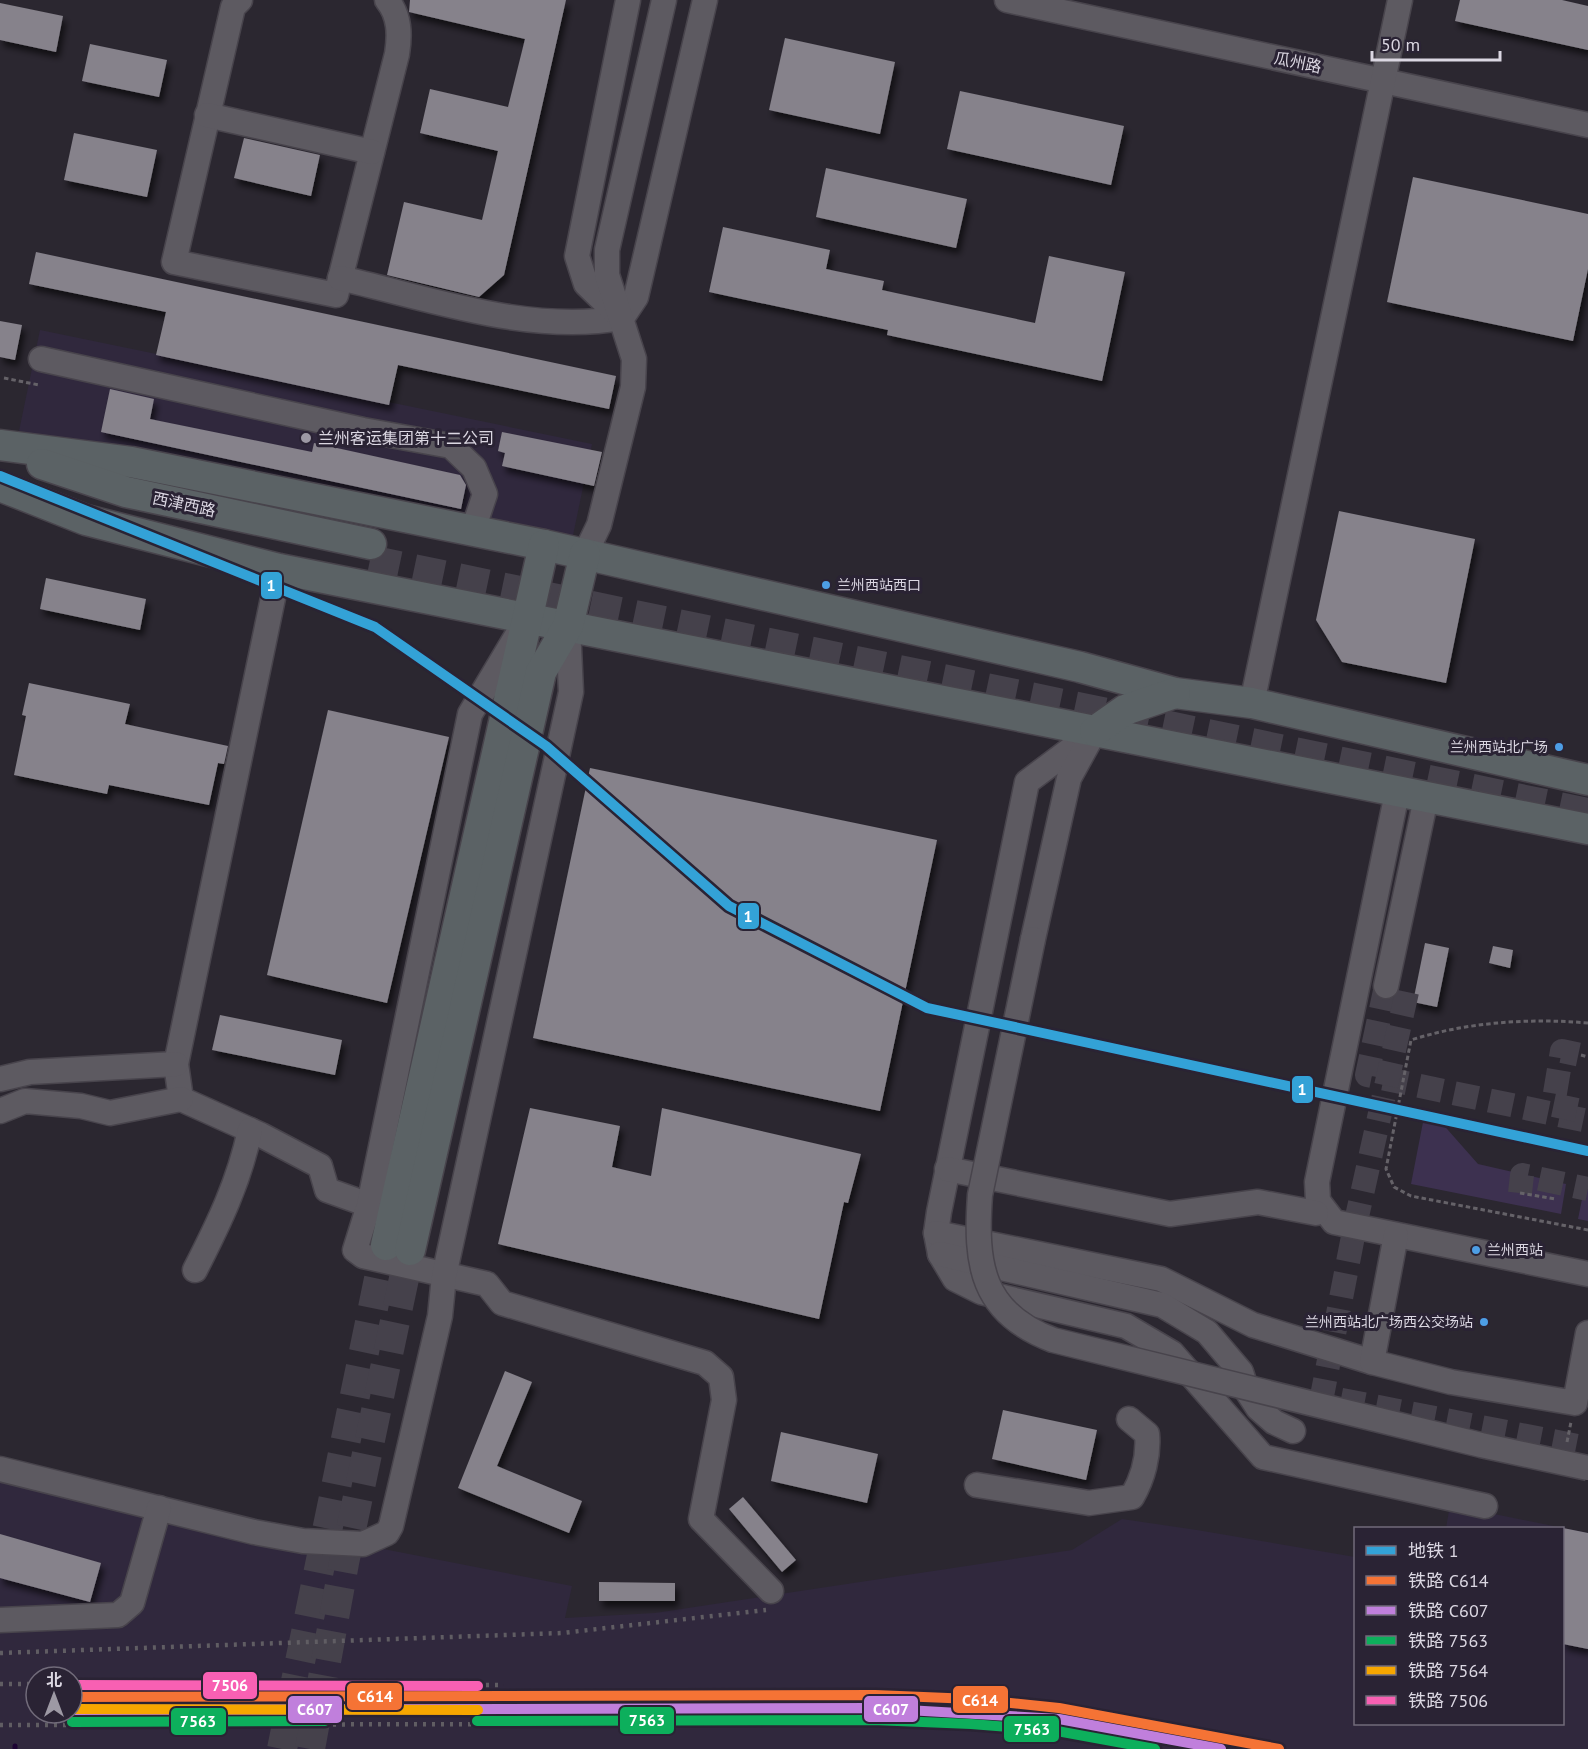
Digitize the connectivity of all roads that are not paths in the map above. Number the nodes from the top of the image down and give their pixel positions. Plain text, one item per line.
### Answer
1 (240, 0) edge
2 (387, 0) edge
3 (628, 0) edge
4 (664, 0) edge
5 (705, 0) edge
6 (1007, 0) edge
7 (1400, 0) edge
8 (1382, 80) junction
9 (207, 115) junction
10 (1588, 125) edge
11 (372, 153) junction
12 (340, 278) junction
13 (622, 318) junction
14 (41, 359) dead end
15 (0, 445) edge
16 (0, 451) edge
17 (0, 484) edge
18 (473, 531) junction
19 (544, 545) junction
20 (585, 554) junction
21 (279, 569) junction
22 (529, 618) junction
23 (568, 626) junction
24 (1175, 693) junction
25 (1252, 704) junction
26 (1095, 731) junction
27 (1588, 780) edge
28 (1412, 795) junction
29 (1588, 829) edge
30 (1386, 986) tunnel mouth
31 (176, 1064) junction
32 (0, 1079) edge
33 (180, 1100) junction
34 (0, 1111) edge
35 (250, 1130) junction
36 (946, 1169) junction
37 (369, 1205) junction
38 (1316, 1213) dead end
39 (1396, 1235) junction
40 (938, 1244) junction
41 (195, 1270) dead end
42 (1588, 1274) edge
43 (444, 1276) junction
44 (1588, 1333) edge
45 (1372, 1362) junction
46 (1129, 1419) dead end
47 (1293, 1431) dead end
48 (1588, 1468) edge
49 (0, 1469) edge
50 (976, 1485) dead end
51 (1485, 1506) dead end
52 (159, 1508) junction
53 (771, 1591) dead end
54 (0, 1620) edge

1 - 9 street
2 - 11 street
3 - 13 street
4 - 13 street
5 - 13 street
6 - 8 street, 瓜州路
7 - 8 street
8 - 10 street, 瓜州路
8 - 25 street
9 - 11 street
9 - 12 street
11 - 12 street
12 - 13 street
13 - 20 street
14 - 18 street
15 - 18 main road
16 - 17 main road, 西津西路
17 - 21 main road, 西津西路
18 - 19 main road
19 - 20 main road
19 - 22 main road
20 - 23 main road
20 - 24 main road
21 - 22 main road, 西津西路
21 - 31 street
22 - 23 main road, 西津西路
22 - 23 main road
22 - 37 street
23 - 26 main road, 西津西路
23 - 43 street
24 - 25 main road
24 - 26 main road
25 - 27 main road
26 - 28 main road, 西津西路
26 - 36 street
26 - 48 street, bridge
28 - 29 main road, 西津西路
28 - 30 street
28 - 39 street
31 - 32 street
31 - 33 street
33 - 34 street
33 - 35 street
35 - 37 street
35 - 41 street
36 - 38 street
36 - 40 street
37 - 43 street
39 - 42 street
39 - 45 street
40 - 45 street
40 - 47 street
40 - 51 street
43 - 52 street
43 - 53 street
44 - 45 street
46 - 50 street
49 - 52 street
52 - 54 street

